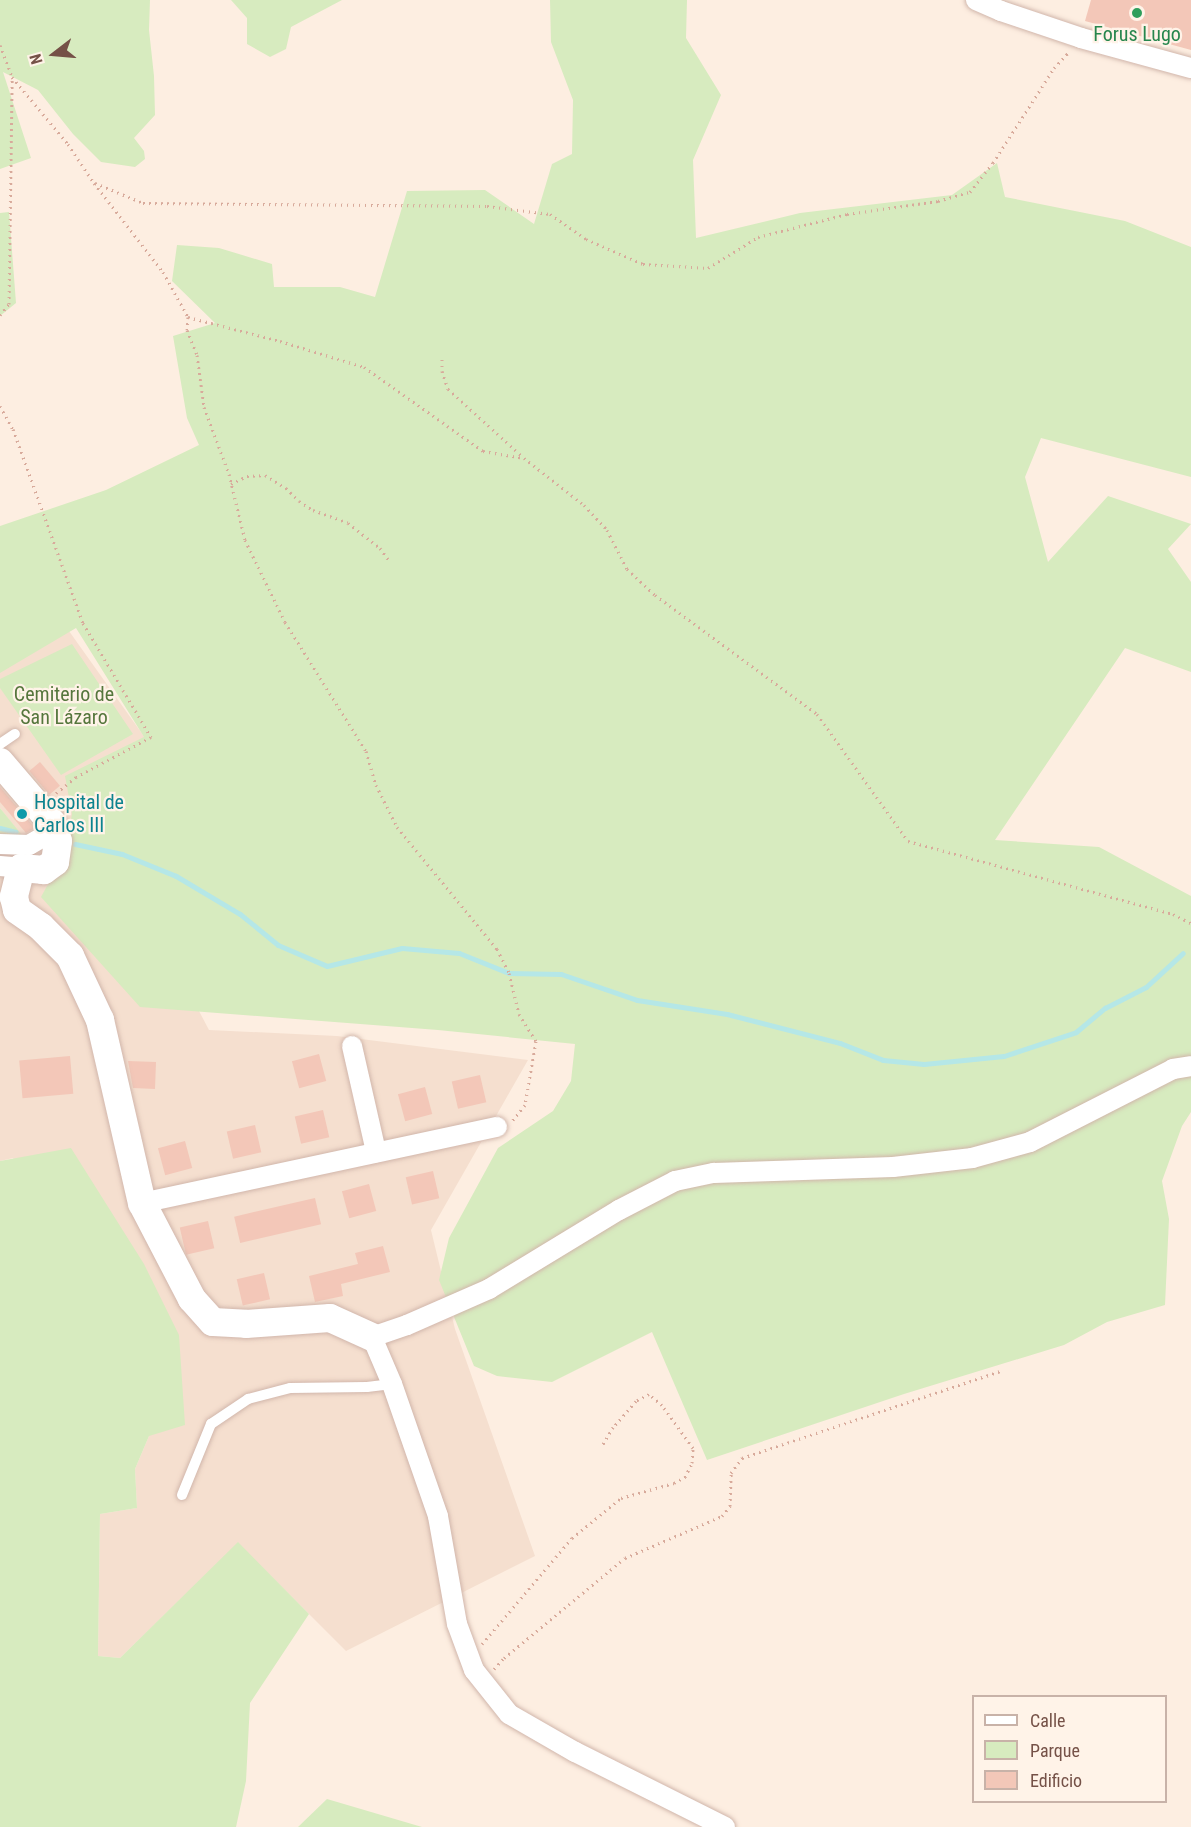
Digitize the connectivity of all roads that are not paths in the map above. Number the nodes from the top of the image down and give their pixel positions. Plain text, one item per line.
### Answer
1 (976, 0) edge
2 (1191, 68) edge
3 (15, 734) dead end
4 (0, 744) edge
5 (0, 762) edge
6 (55, 830) junction
7 (0, 844) edge
8 (10, 867) edge
9 (352, 1046) dead end
10 (1191, 1066) edge
11 (497, 1127) road end
12 (376, 1152) junction
13 (142, 1203) junction
14 (372, 1337) junction
15 (392, 1384) junction
16 (182, 1495) dead end
17 (725, 1827) edge

1 - 2 street
3 - 4 lane
5 - 6 street
6 - 7 street
6 - 8 street
8 - 13 street
9 - 12 street
10 - 14 street
11 - 12 street
12 - 13 street
13 - 14 street
14 - 15 street
15 - 16 lane
15 - 17 street

